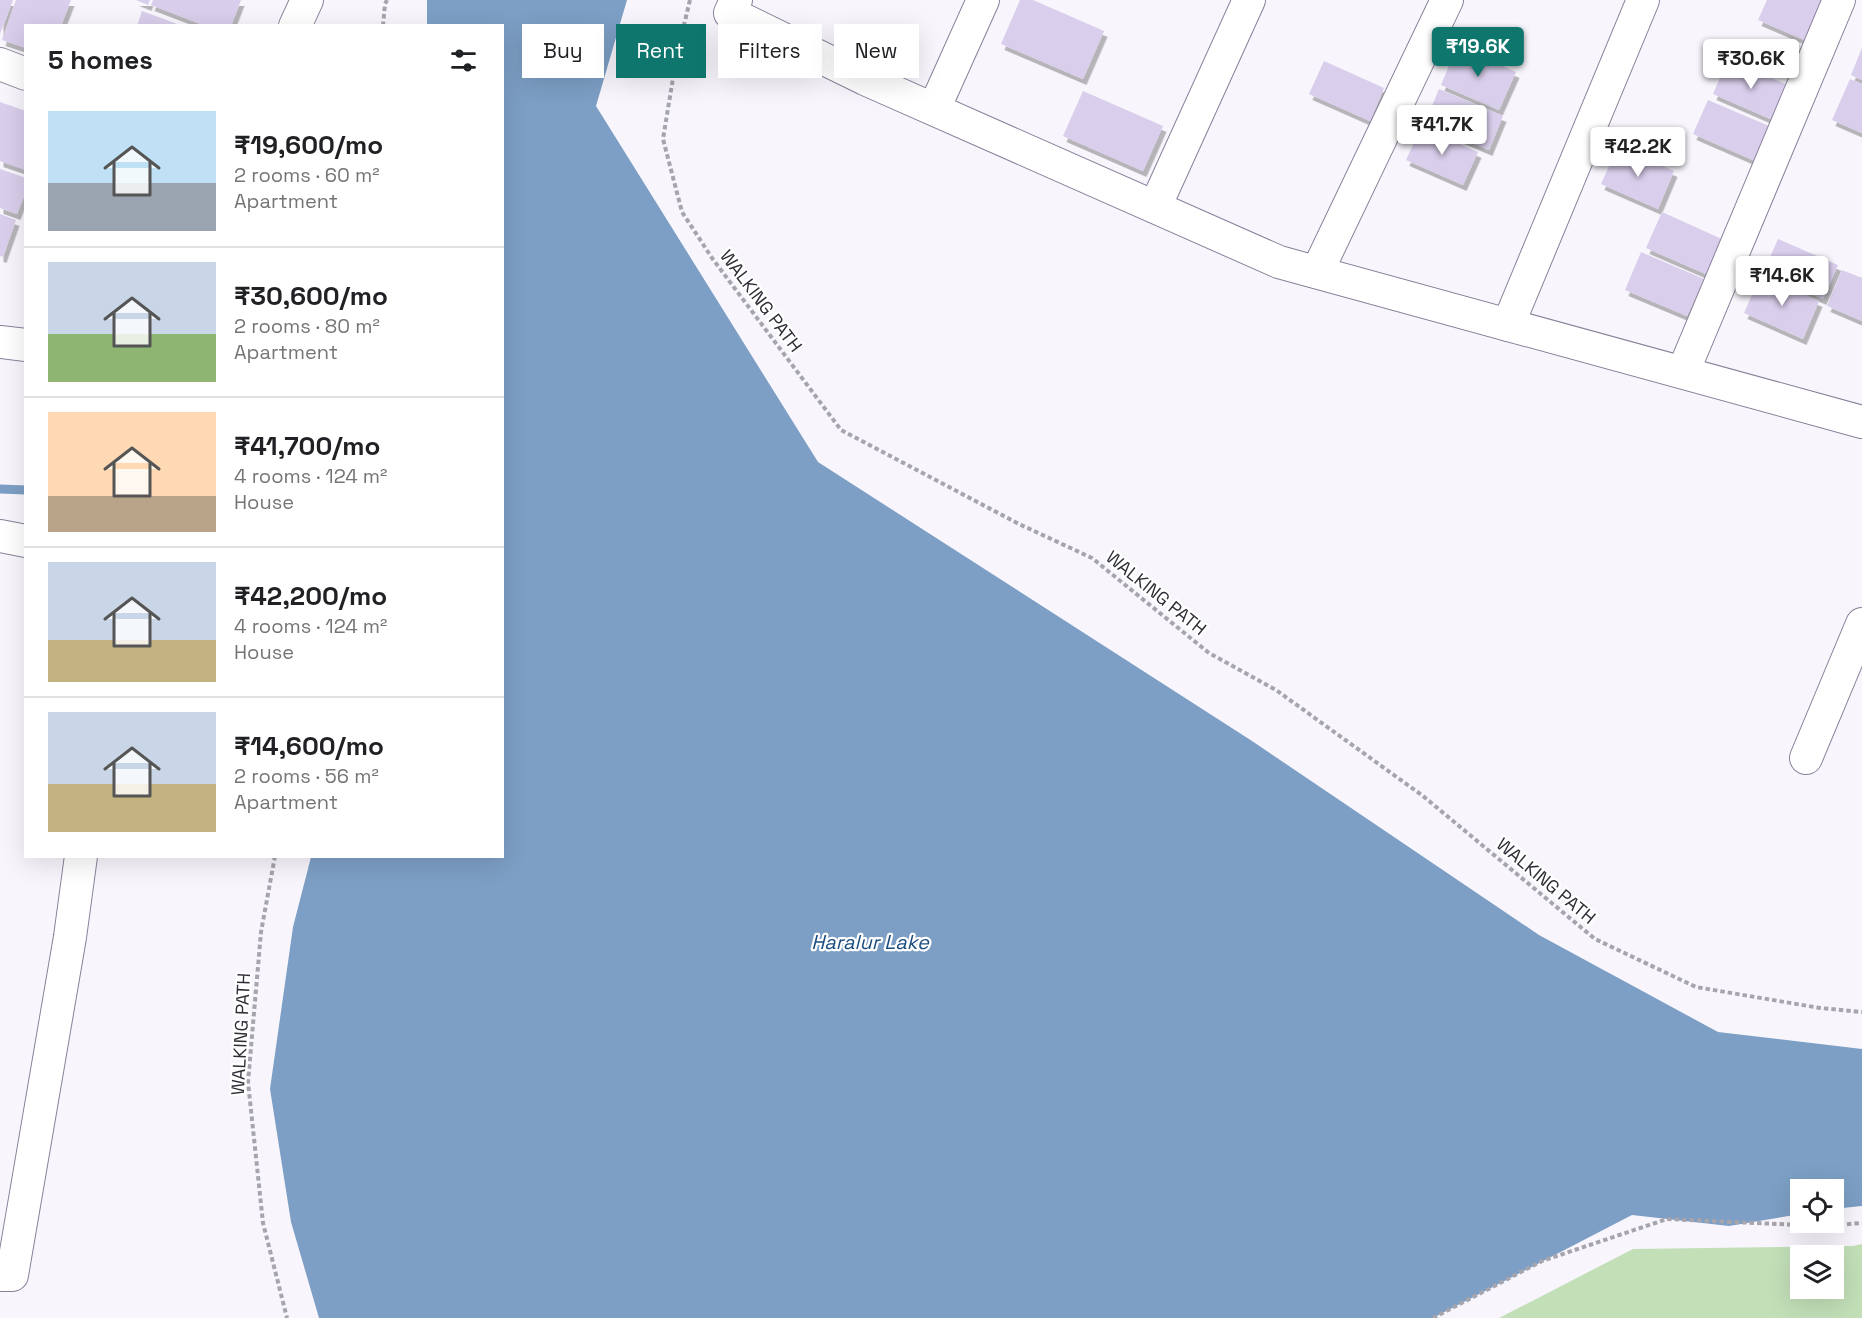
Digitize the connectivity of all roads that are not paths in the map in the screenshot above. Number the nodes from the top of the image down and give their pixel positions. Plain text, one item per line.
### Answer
1 (307, 0) edge
2 (736, 0) edge
3 (983, 0) edge
4 (1249, 0) edge
5 (1447, 0) edge
6 (1643, 0) edge
7 (1839, 0) edge
8 (296, 24) edge
9 (0, 64) edge
10 (24, 73) edge
11 (934, 109) junction
12 (1155, 207) junction
13 (1317, 272) junction
14 (1508, 325) junction
15 (0, 342) edge
16 (24, 345) edge
17 (1683, 372) junction
18 (1862, 422) edge
19 (0, 536) edge
20 (24, 541) edge
21 (1862, 624) edge
22 (1806, 758) dead end
23 (81, 858) edge
24 (0, 1275) edge

1 - 8 street
2 - 11 street
3 - 11 street
4 - 12 street
5 - 13 street
6 - 14 street
7 - 17 street
9 - 10 street
11 - 12 street
12 - 13 street
13 - 14 street
14 - 17 street
15 - 16 street
17 - 18 street
19 - 20 street
21 - 22 street
23 - 24 street

